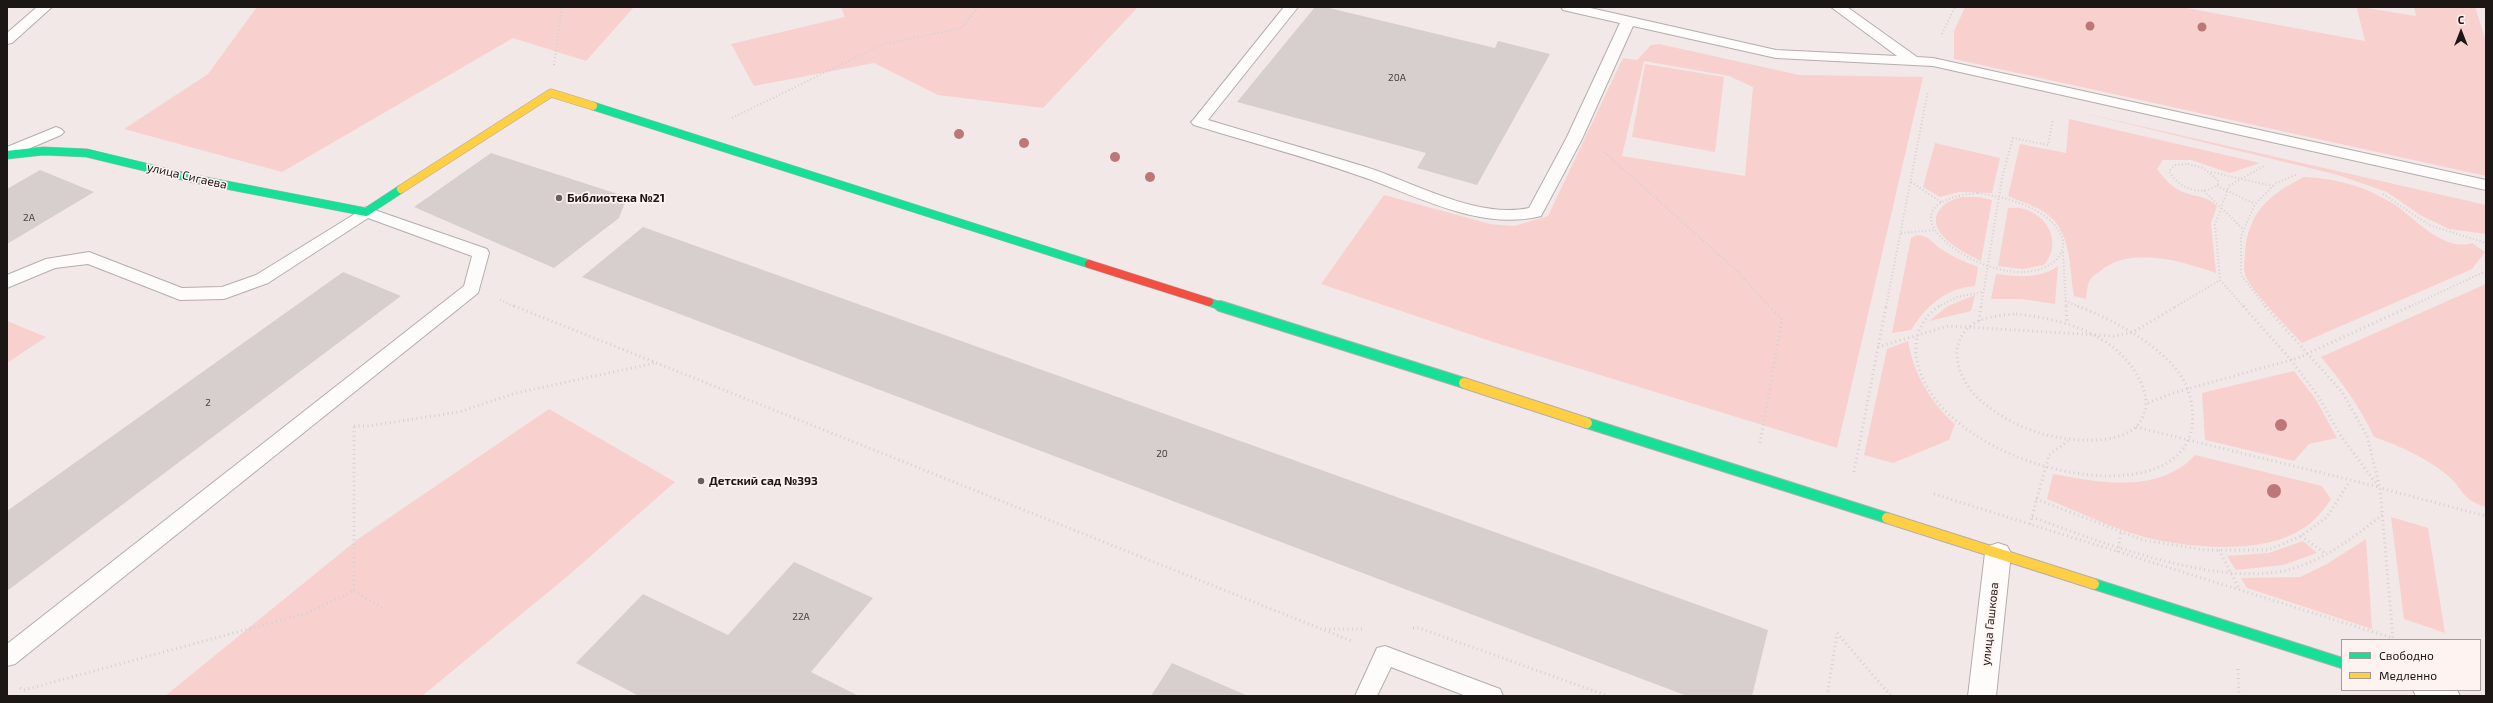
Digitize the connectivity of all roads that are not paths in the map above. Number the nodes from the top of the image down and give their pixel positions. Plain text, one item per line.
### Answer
1 (45, 7) edge
2 (1291, 7) edge
3 (1568, 7) edge
4 (1838, 7) edge
5 (1628, 21) junction
6 (7, 40) edge
7 (1915, 62) junction
8 (56, 132) dead end
9 (7, 154) edge
10 (2486, 185) edge
11 (366, 212) junction
12 (7, 282) edge
13 (1998, 552) junction
14 (7, 657) edge
15 (2341, 663) edge
16 (2430, 691) edge
17 (1366, 696) edge
18 (1492, 696) edge
19 (1982, 696) edge
20 (2446, 696) edge

1 - 6 lane
2 - 5 lane
3 - 5 lane
4 - 7 lane
5 - 7 lane
7 - 10 lane
8 - 9 lane
9 - 11 street, улица Сигаева
11 - 12 lane
11 - 13 street
11 - 14 lane
13 - 15 street
13 - 19 street, улица Гашкова
16 - 20 street
17 - 18 lane

